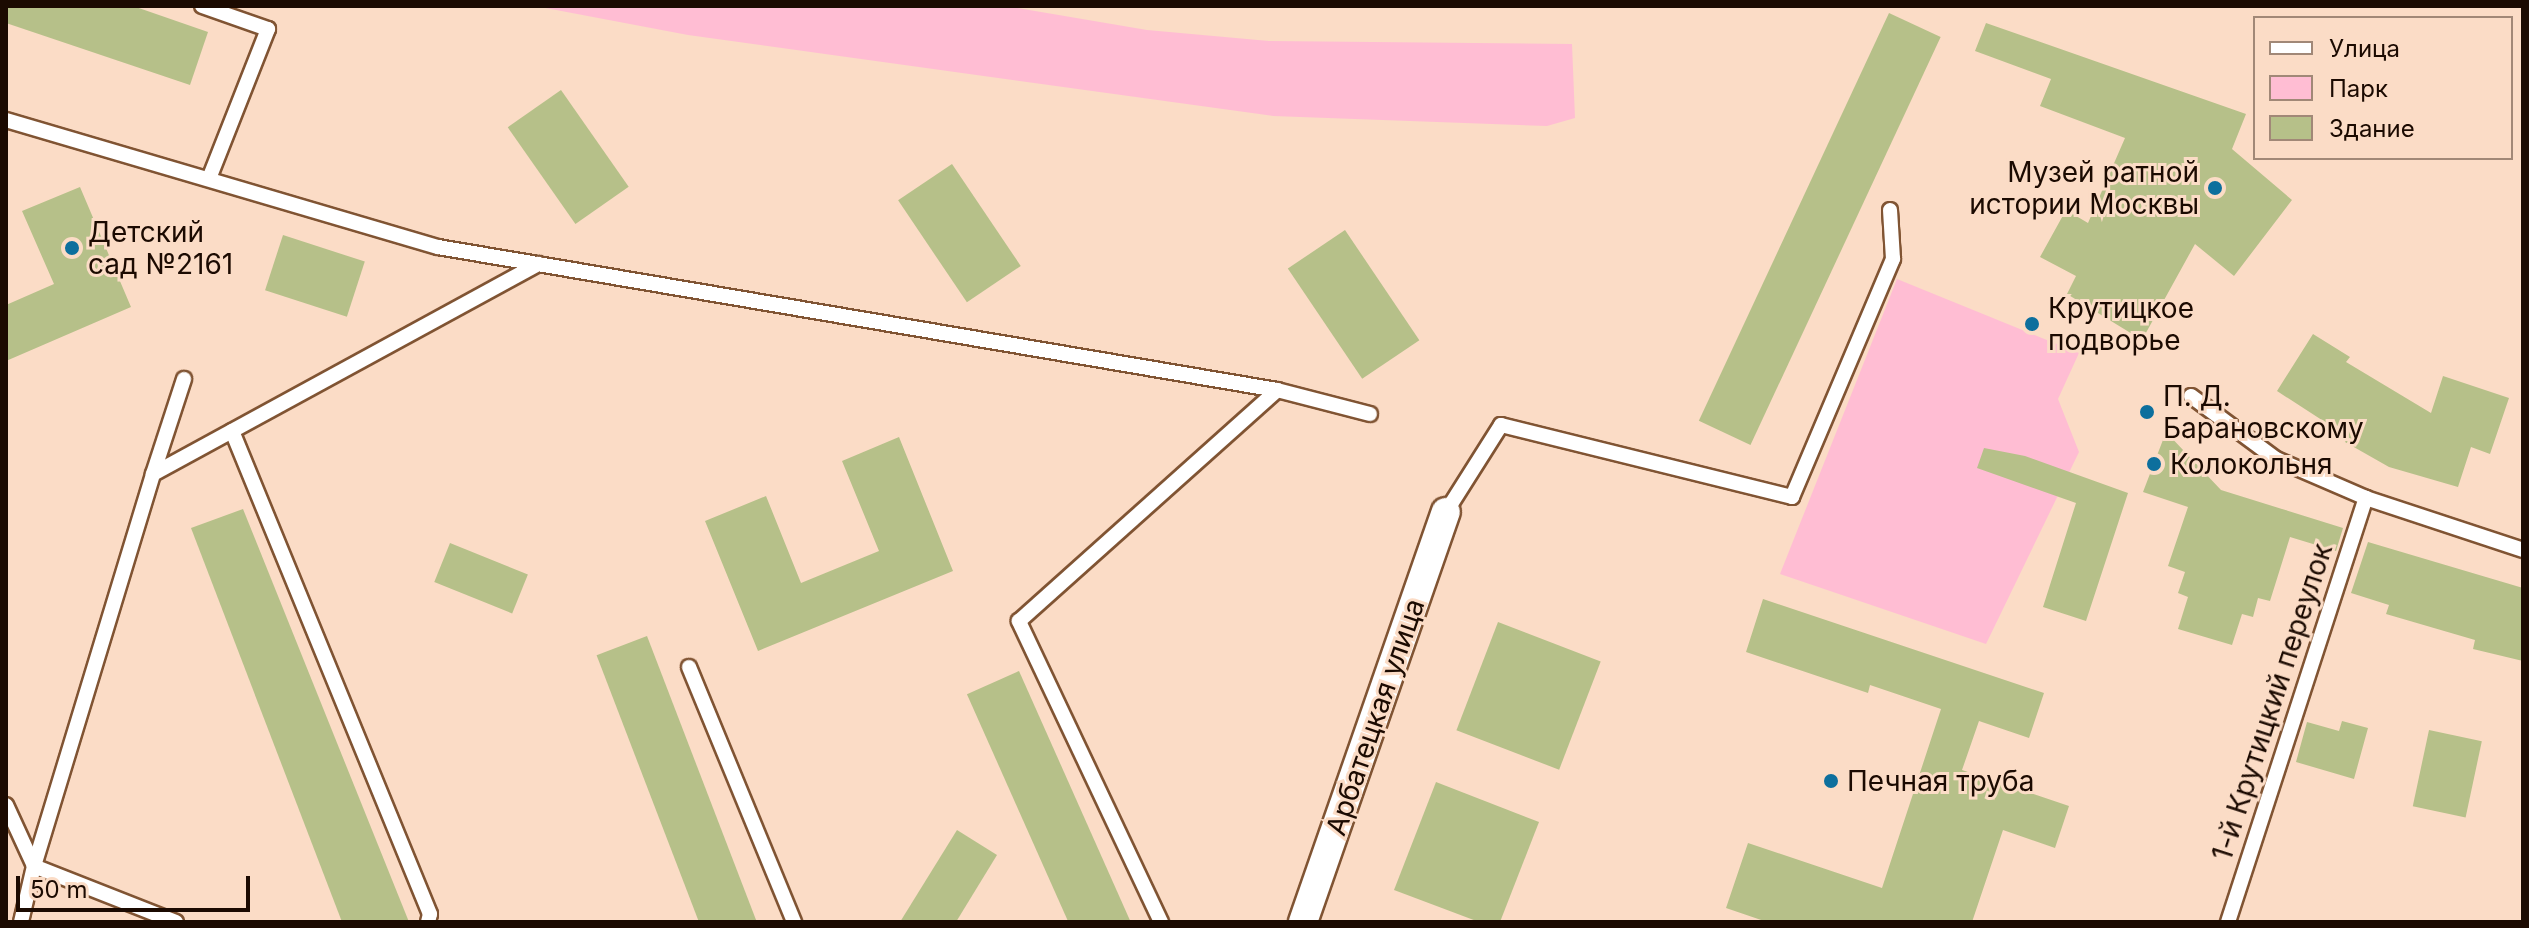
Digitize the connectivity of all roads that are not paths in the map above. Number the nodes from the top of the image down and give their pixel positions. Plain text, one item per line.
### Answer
1 (202, 6) edge
2 (6, 120) edge
3 (209, 179) junction
4 (1890, 210) dead end
5 (538, 264) junction
6 (184, 379) dead end
7 (1277, 390) junction
8 (2191, 396) dead end
9 (1370, 414) dead end
10 (232, 431) junction
11 (153, 474) junction
12 (2366, 498) junction
13 (1446, 512) joint
14 (2523, 550) edge
15 (689, 667) dead end
16 (6, 805) edge
17 (34, 866) junction
18 (21, 922) edge
19 (176, 922) edge
20 (428, 922) edge
21 (794, 922) edge
22 (1161, 922) edge
23 (1303, 922) edge
24 (2228, 922) edge

1 - 3 lane
2 - 3 lane
3 - 5 lane
4 - 13 lane
5 - 7 lane
5 - 10 lane
6 - 11 lane
7 - 9 lane
7 - 22 lane
8 - 12 lane
10 - 11 lane
10 - 20 lane
11 - 17 lane
12 - 14 lane
12 - 24 lane, 1-й Крутицкий переулок
13 - 23 street, Арбатецкая улица
15 - 21 lane
16 - 17 lane
17 - 18 lane
17 - 19 lane

